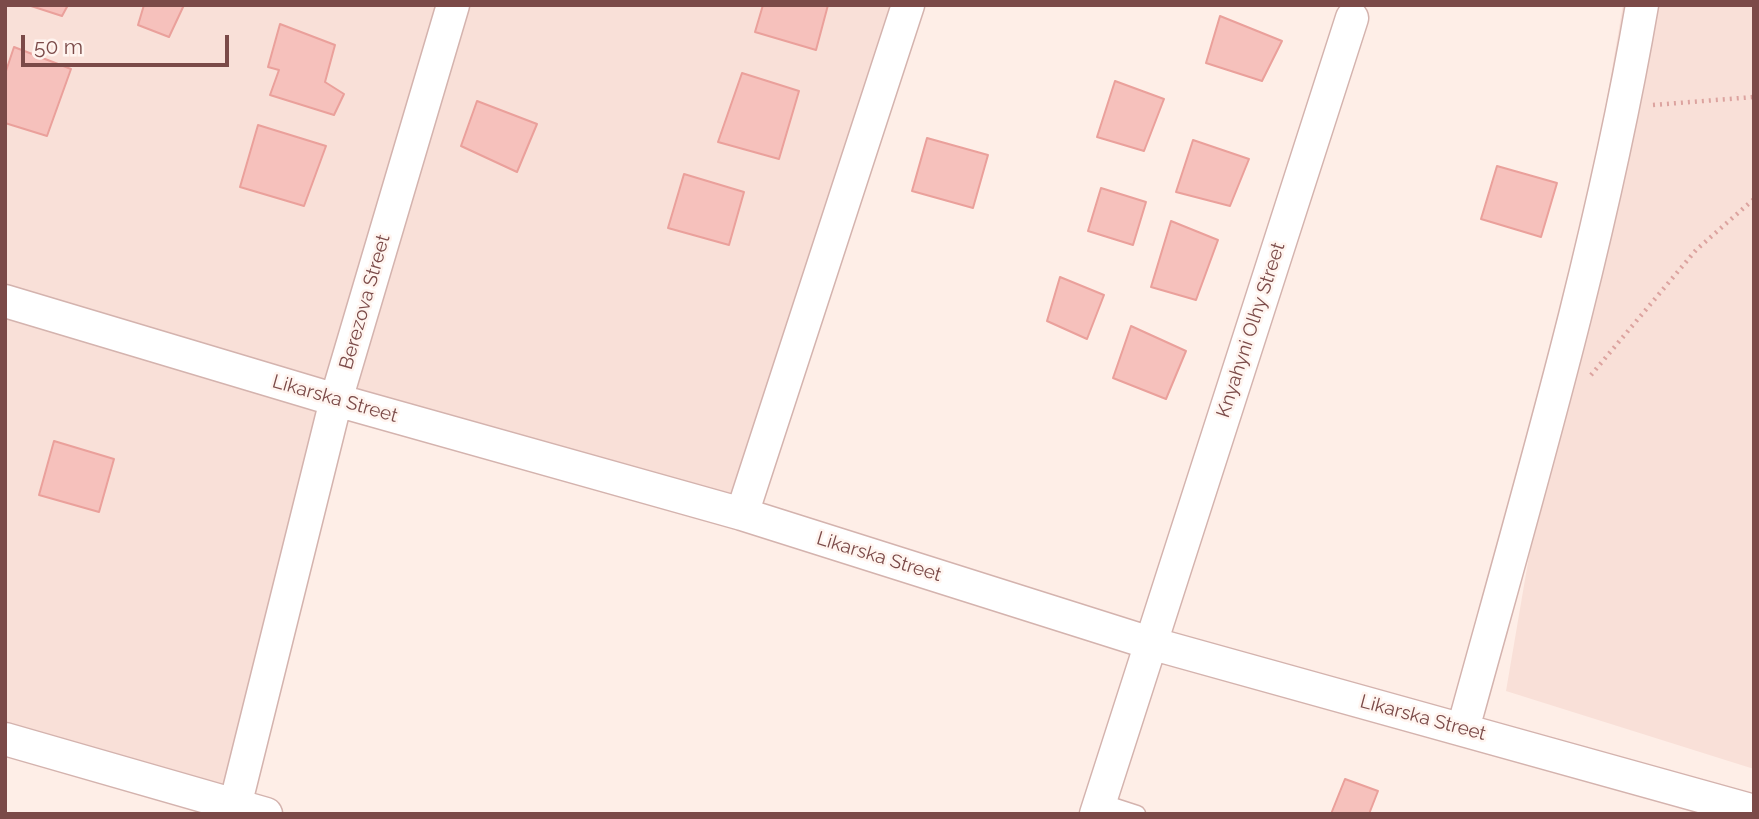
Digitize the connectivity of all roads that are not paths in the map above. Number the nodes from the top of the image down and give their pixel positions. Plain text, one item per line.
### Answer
1 (453, 5) edge
2 (908, 5) edge
3 (1642, 5) edge
4 (1352, 18) dead end
5 (5, 301) edge
6 (336, 400) junction
7 (742, 514) junction
8 (1150, 643) junction
9 (1463, 729) junction
10 (5, 740) edge
11 (1098, 808) edge
12 (234, 809) edge
13 (1754, 811) edge
14 (266, 814) edge
15 (1137, 814) edge

1 - 6 street, Berezova Street
2 - 7 street
3 - 9 street
4 - 8 street, Knyahyni Olhy Street
5 - 6 street, Likarska Street
6 - 7 street, Likarska Street
6 - 12 street, Berezova Street
7 - 8 street, Likarska Street
8 - 9 street, Likarska Street
8 - 11 street, Knyahyni Olhy Street
9 - 13 street, Likarska Street
10 - 12 street
11 - 15 lane
12 - 14 street

